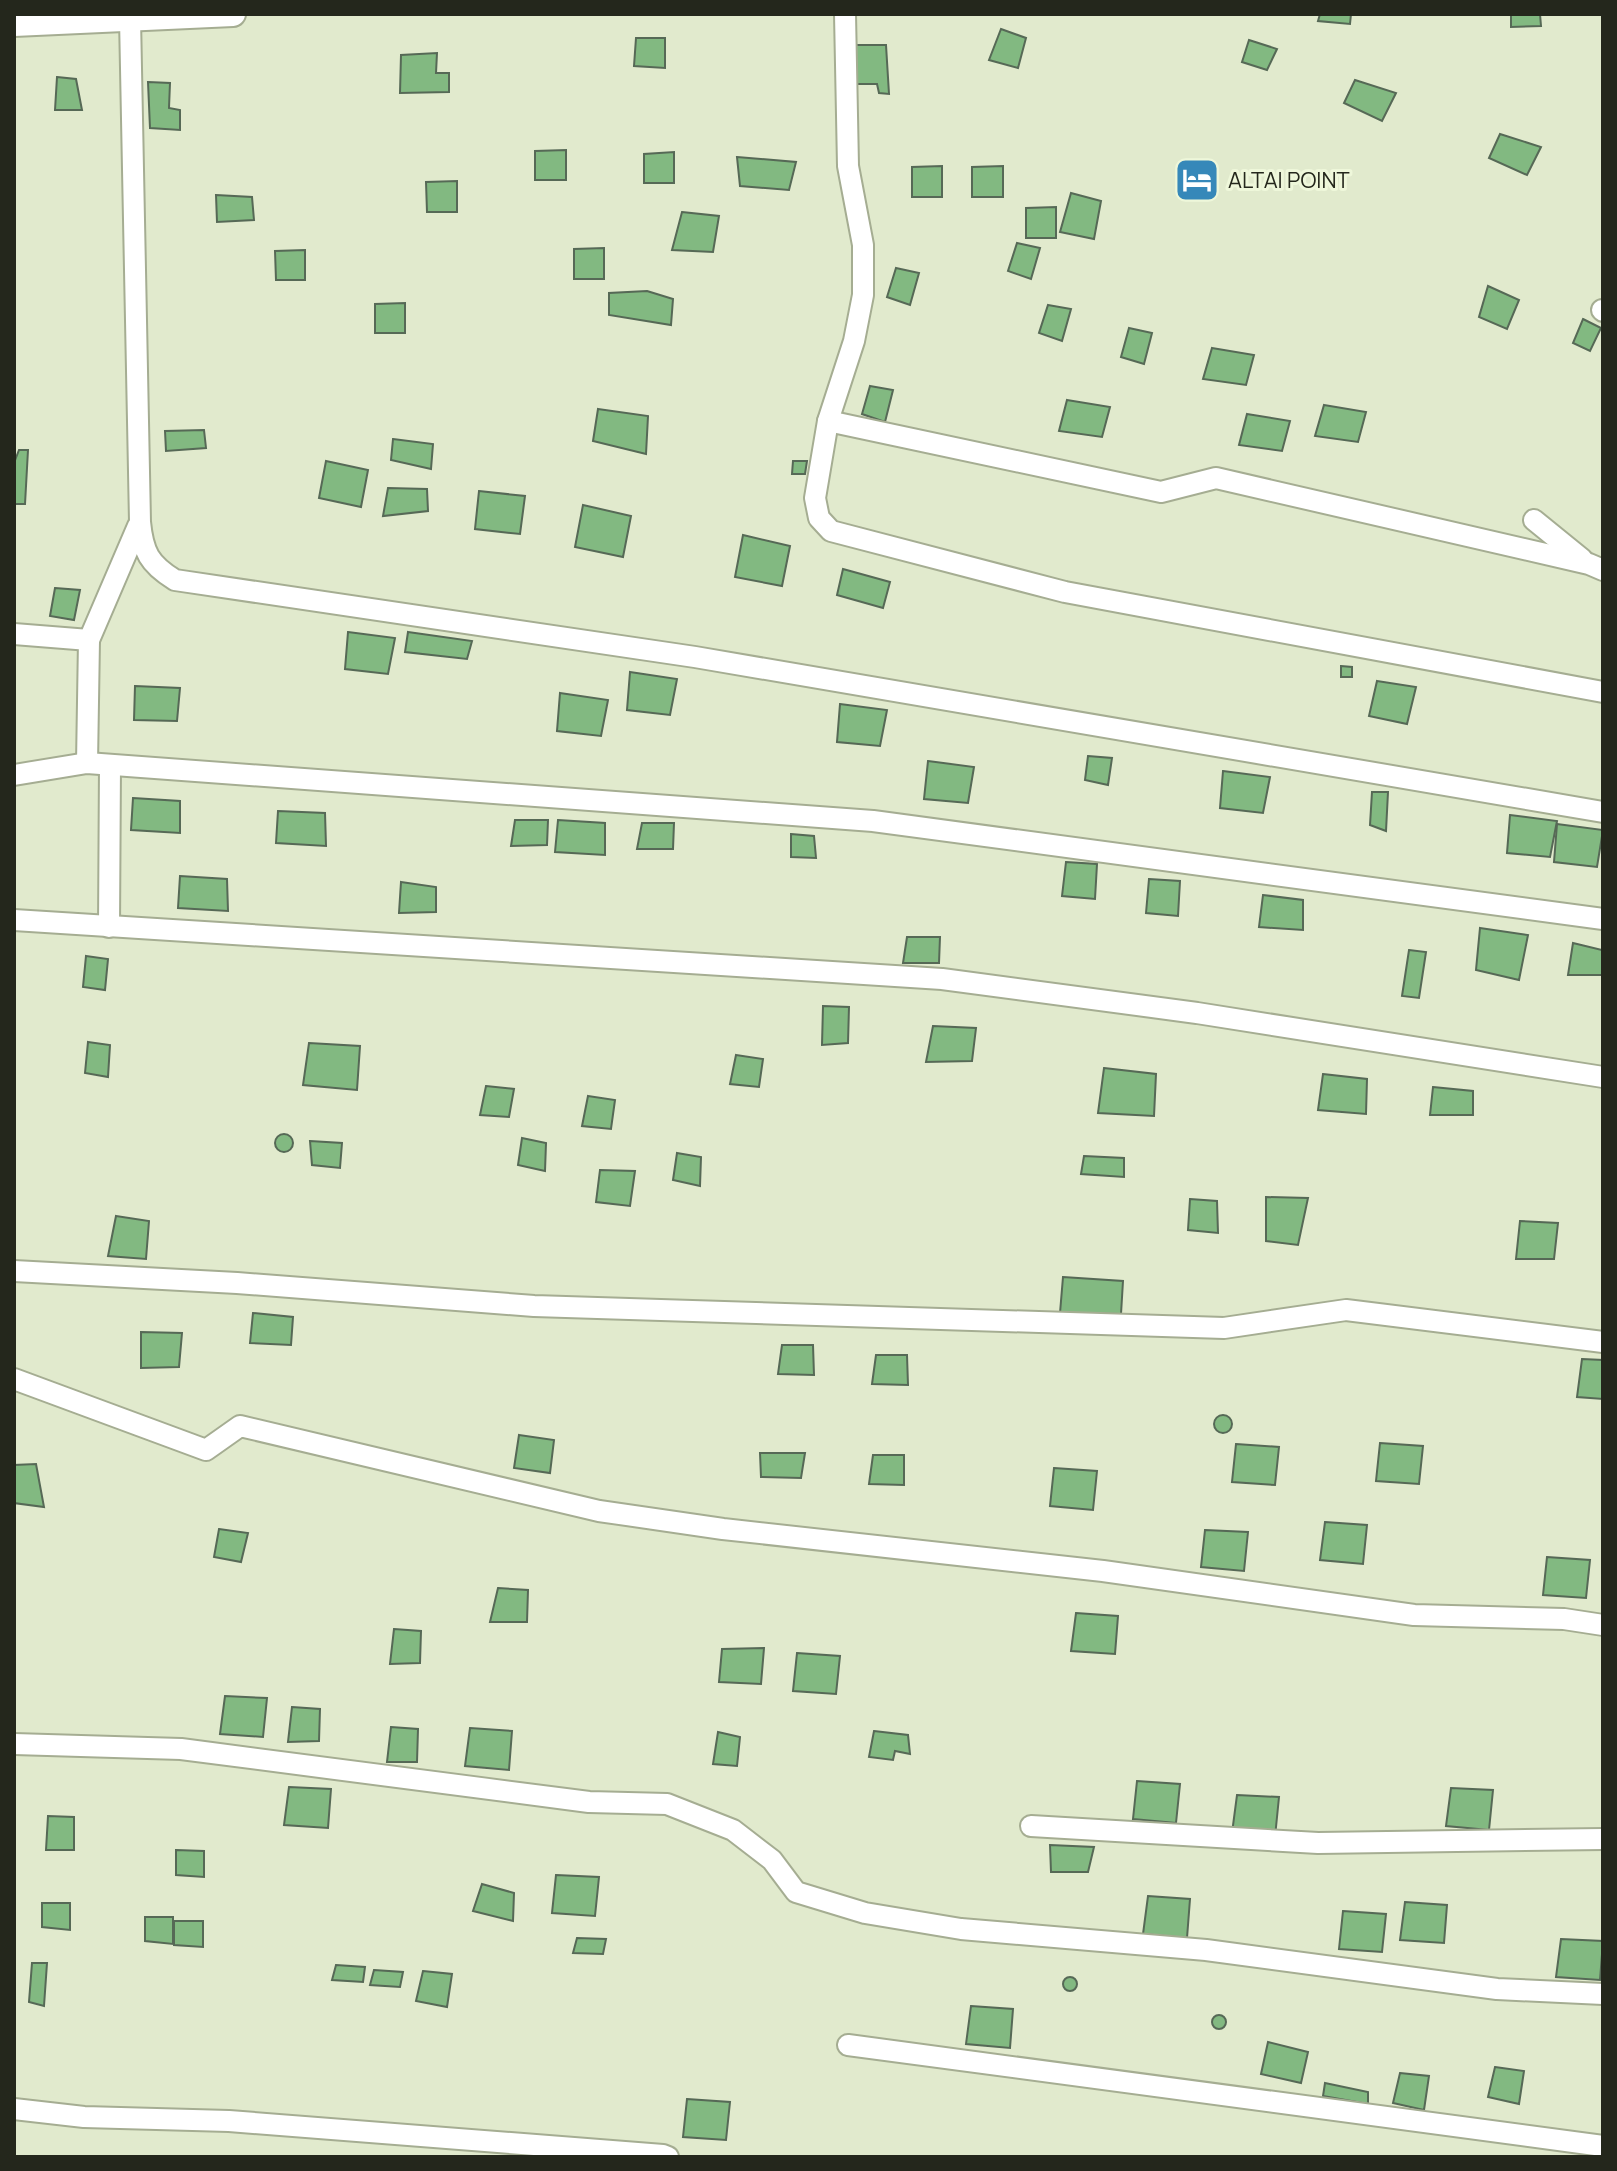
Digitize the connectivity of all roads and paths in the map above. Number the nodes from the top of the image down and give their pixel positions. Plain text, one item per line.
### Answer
1 (233, 14) edge
2 (845, 14) edge
3 (130, 18) junction
4 (14, 24) edge
5 (828, 421) junction
6 (1534, 520) dead end
7 (140, 522) junction
8 (1596, 567) edge
9 (14, 634) edge
10 (89, 640) junction
11 (1603, 692) edge
12 (87, 763) junction
13 (110, 765) junction
14 (14, 775) edge
15 (1603, 812) edge
16 (1603, 919) edge
17 (14, 920) edge
18 (109, 927) junction
19 (1603, 1077) edge
20 (14, 1271) edge
21 (1603, 1342) edge
22 (14, 1379) edge
23 (1603, 1625) edge
24 (14, 1744) edge
25 (1031, 1826) dead end
26 (1603, 1839) edge
27 (1603, 1994) edge
28 (848, 2045) dead end
29 (14, 2109) edge
30 (1603, 2146) edge
31 (668, 2157) edge

1 - 3 street
2 - 5 street
3 - 4 street
3 - 7 street
5 - 8 street
5 - 11 street
6 - 8 street
7 - 10 street
7 - 15 street
9 - 10 street
10 - 12 street
12 - 13 street
12 - 14 street
13 - 16 street
13 - 18 street
17 - 18 street
18 - 19 street
20 - 21 street
22 - 23 street
24 - 27 street
25 - 26 street
28 - 30 street
29 - 31 street

